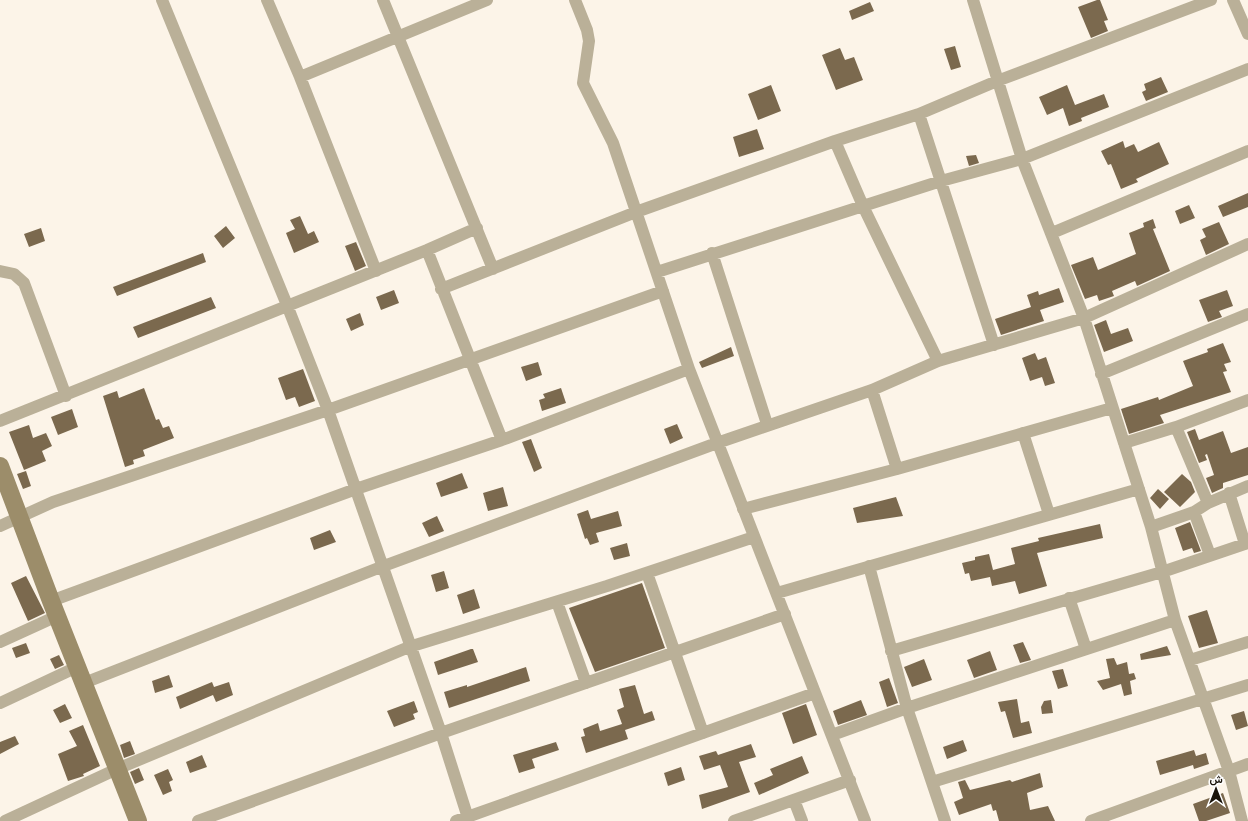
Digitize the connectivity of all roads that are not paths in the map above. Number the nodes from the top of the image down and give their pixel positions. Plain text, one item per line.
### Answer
1 (162, 0) edge
2 (267, 0) edge
3 (383, 0) edge
4 (487, 0) edge
5 (575, 0) edge
6 (973, 0) edge
7 (1211, 0) edge
8 (1233, 0) edge
9 (1248, 34) edge
10 (399, 37) junction
11 (1248, 69) edge
12 (300, 76) junction
13 (997, 81) junction
14 (919, 114) junction
15 (835, 141) junction
16 (1248, 151) edge
17 (1022, 159) junction
18 (941, 181) junction
19 (863, 206) junction
20 (636, 212) junction
21 (477, 228) junction
22 (1052, 233) junction
23 (1248, 244) edge
24 (427, 250) junction
25 (712, 253) junction
26 (493, 269) junction
27 (0, 271) edge
28 (376, 271) junction
29 (657, 272) junction
30 (441, 289) junction
31 (663, 291) junction
32 (287, 305) junction
33 (1248, 314) edge
34 (1084, 318) junction
35 (994, 345) junction
36 (468, 360) junction
37 (938, 361) junction
38 (689, 369) junction
39 (1101, 374) junction
40 (872, 390) junction
41 (66, 396) junction
42 (1248, 400) edge
43 (1112, 408) junction
44 (328, 410) junction
45 (0, 421) edge
46 (767, 424) junction
47 (1176, 427) junction
48 (1023, 433) junction
49 (502, 440) junction
50 (717, 443) junction
51 (1124, 443) junction
52 (0, 466) edge
53 (897, 469) junction
54 (1248, 486) edge
55 (356, 489) junction
56 (1138, 489) junction
57 (1229, 493) junction
58 (1208, 503) junction
59 (743, 509) junction
60 (1194, 512) junction
61 (1049, 514) junction
62 (19, 517) junction
63 (0, 526) edge
64 (1151, 527) junction
65 (754, 537) junction
66 (1247, 544) edge
67 (1210, 555) junction
68 (869, 566) junction
69 (381, 567) junction
70 (1162, 572) junction
71 (647, 573) junction
72 (777, 593) junction
73 (1069, 598) junction
74 (557, 602) junction
75 (54, 608) junction
76 (785, 614) junction
77 (1175, 620) junction
78 (0, 642) edge
79 (1248, 642) edge
80 (409, 647) junction
81 (1086, 649) junction
82 (891, 651) junction
83 (675, 652) junction
84 (1190, 660) junction
85 (80, 675) junction
86 (586, 683) junction
87 (1248, 685) edge
88 (814, 693) junction
89 (1203, 699) junction
90 (0, 703) edge
91 (907, 708) junction
92 (441, 733) junction
93 (703, 733) junction
94 (832, 735) junction
95 (1248, 764) edge
96 (118, 769) junction
97 (1229, 771) junction
98 (850, 780) junction
99 (932, 782) junction
100 (794, 800) junction
101 (468, 819) edge
102 (5, 821) edge
103 (138, 821) edge
104 (198, 821) edge
105 (456, 821) edge
106 (734, 821) edge
107 (802, 821) edge
108 (865, 821) edge
109 (945, 821) edge
110 (1091, 821) edge
111 (1242, 821) edge

1 - 32 street
2 - 12 street
3 - 10 street
4 - 10 street
5 - 20 street
6 - 13 street
7 - 13 street
8 - 9 street
10 - 12 street
10 - 21 street
11 - 17 street
12 - 28 street
13 - 14 street
13 - 17 street
14 - 15 street
14 - 18 street
15 - 19 street
15 - 20 street
16 - 22 street
17 - 18 street
17 - 22 street
18 - 19 street
18 - 35 street
19 - 25 street
19 - 37 street
20 - 26 street
20 - 29 street
21 - 24 street
21 - 26 street
22 - 34 street
23 - 34 street
24 - 28 street
24 - 30 street
25 - 29 street
25 - 46 street
26 - 30 street
27 - 41 street
28 - 32 street
29 - 31 street
30 - 36 street
31 - 36 street
31 - 38 street
32 - 41 street
32 - 44 street
33 - 39 street
34 - 35 street
34 - 39 street
35 - 37 street
36 - 44 street
36 - 49 street
37 - 40 street
38 - 49 street
38 - 50 street
39 - 43 street
40 - 46 street
40 - 53 street
41 - 45 street
42 - 47 street
43 - 48 street
43 - 51 street
44 - 55 street
44 - 62 street
46 - 50 street
47 - 51 street
47 - 58 street
48 - 53 street
48 - 61 street
49 - 55 street
50 - 59 street
50 - 69 street
51 - 56 street
52 - 62 street
53 - 59 street
54 - 57 street
55 - 69 street
55 - 75 street
56 - 61 street
56 - 64 street
57 - 58 street
57 - 66 street
58 - 60 street
59 - 65 street
60 - 64 street
60 - 67 street
61 - 68 street
62 - 63 street
62 - 75 street
64 - 70 street
65 - 71 street
65 - 72 street
66 - 67 street
67 - 70 street
68 - 72 street
68 - 82 street
69 - 80 street
69 - 85 street
70 - 73 street
70 - 77 street
71 - 74 street
71 - 83 street
72 - 76 street
73 - 81 street
73 - 82 street
74 - 80 street
74 - 86 street
75 - 78 street
75 - 85 street
76 - 83 street
76 - 88 street
77 - 81 street
77 - 84 street
79 - 84 street
80 - 92 street
80 - 96 street
81 - 91 street
82 - 91 street
83 - 86 street
83 - 93 street
84 - 89 street
85 - 90 street
85 - 96 street
86 - 92 street
87 - 89 street
88 - 93 street
88 - 94 street
89 - 97 street
89 - 99 street
91 - 94 street
91 - 99 street
92 - 101 street
92 - 104 street
93 - 101 street
94 - 98 street
95 - 97 street
96 - 102 street
96 - 103 street
97 - 110 street
97 - 111 street
98 - 100 street
98 - 108 street
99 - 109 street
100 - 106 street
100 - 107 street
101 - 105 street

